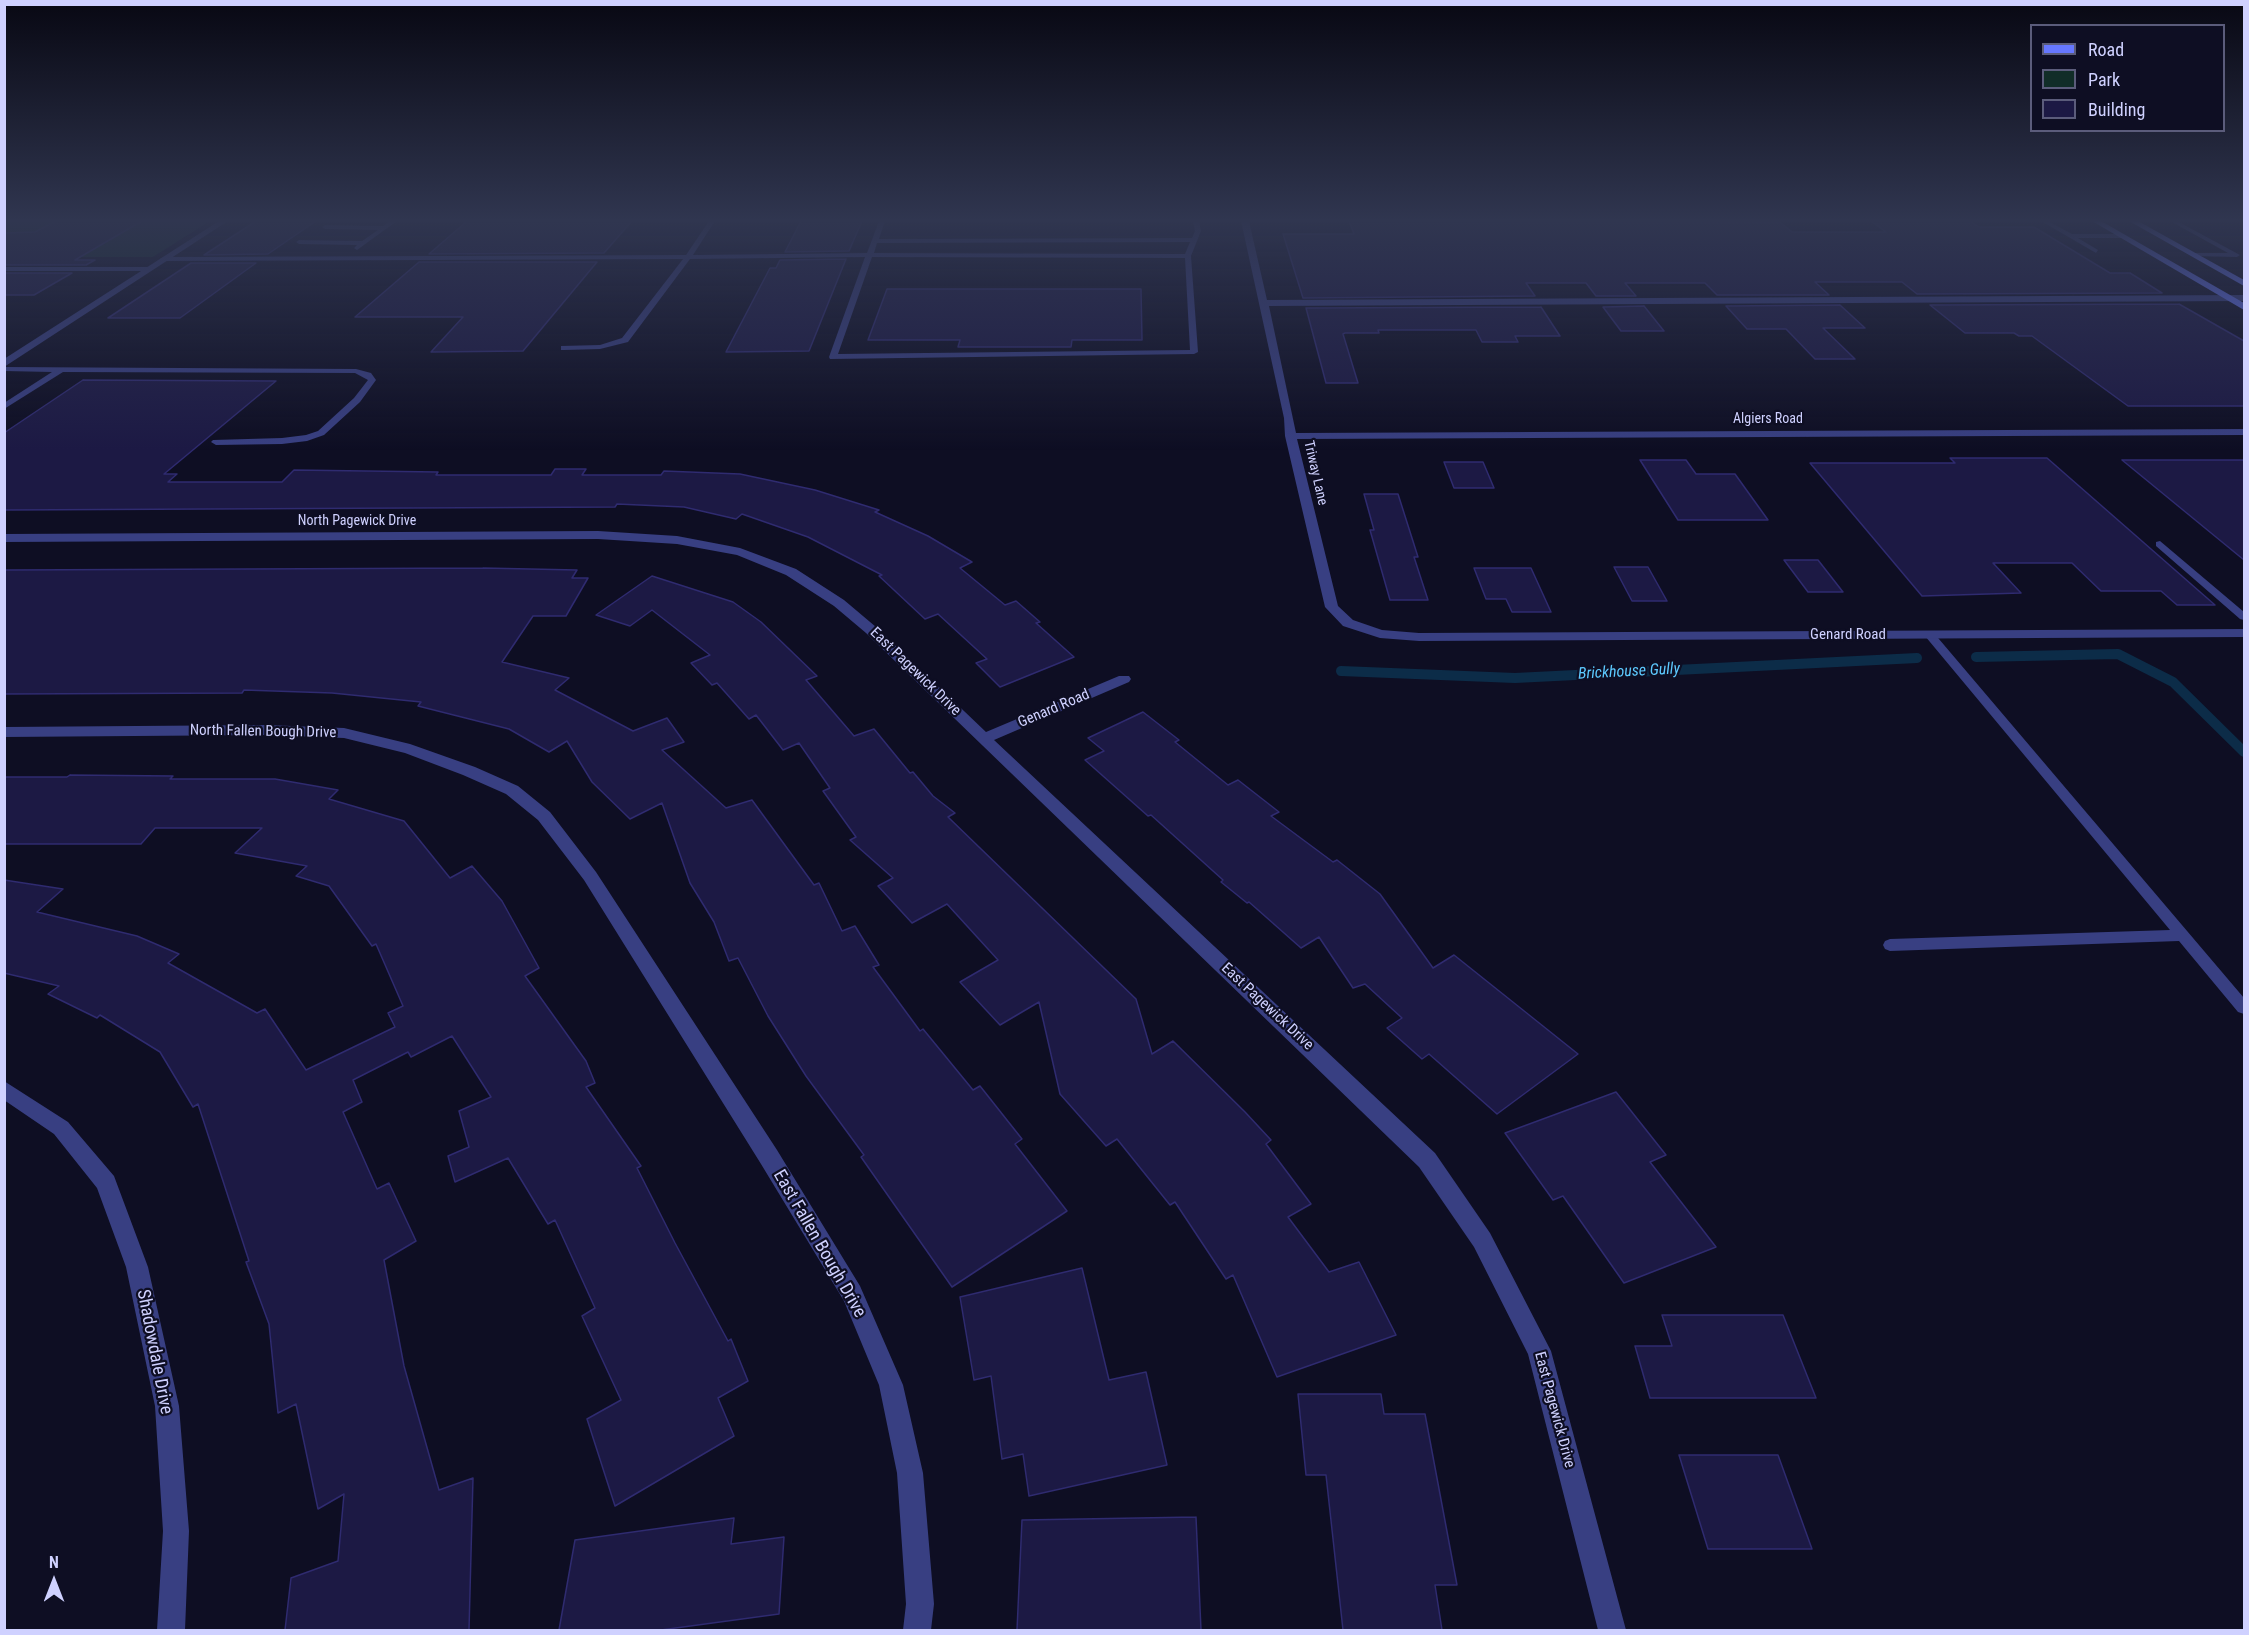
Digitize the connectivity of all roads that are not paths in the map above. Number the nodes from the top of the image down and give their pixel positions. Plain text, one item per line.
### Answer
1 (106, 297) edge
2 (657, 297) edge
3 (854, 297) edge
4 (1191, 297) edge
5 (1263, 297) edge
6 (2227, 297) edge
7 (2244, 298) edge
8 (2230, 299) junction
9 (1264, 303) junction
10 (2244, 307) edge
11 (564, 348) dead end
12 (4, 364) edge
13 (4, 369) edge
14 (62, 369) junction
15 (4, 407) edge
16 (2244, 432) edge
17 (1291, 436) junction
18 (216, 442) dead end
19 (4, 538) edge
20 (2160, 544) dead end
21 (709, 546) joint
22 (2244, 617) edge
23 (2244, 633) edge
24 (1929, 634) junction
25 (1451, 637) joint
26 (1124, 679) dead end
27 (4, 732) edge
28 (984, 739) junction
29 (2183, 935) junction
30 (1890, 945) dead end
31 (2244, 1008) edge
32 (682, 1021) joint
33 (4, 1089) edge
34 (171, 1630) edge
35 (917, 1630) edge
36 (1612, 1630) edge

1 - 12 street
2 - 11 lane
3 - 4 lane
5 - 9 street, Triway Lane
6 - 8 main road
7 - 8 street
8 - 9 street
8 - 10 main road
9 - 17 street, Triway Lane
13 - 14 lane
14 - 15 lane
14 - 18 lane
16 - 17 street, Algiers Road
17 - 25 street, Triway Lane
19 - 21 street, North Pagewick Drive
20 - 22 lane
21 - 28 street, East Pagewick Drive
23 - 24 street, Genard Road
24 - 25 street, Genard Road
24 - 29 lane
26 - 28 street, Genard Road
27 - 32 street, North Fallen Bough Drive
28 - 36 street, East Pagewick Drive
29 - 30 lane
29 - 31 lane
32 - 35 street, East Fallen Bough Drive
33 - 34 street, Shadowdale Drive

